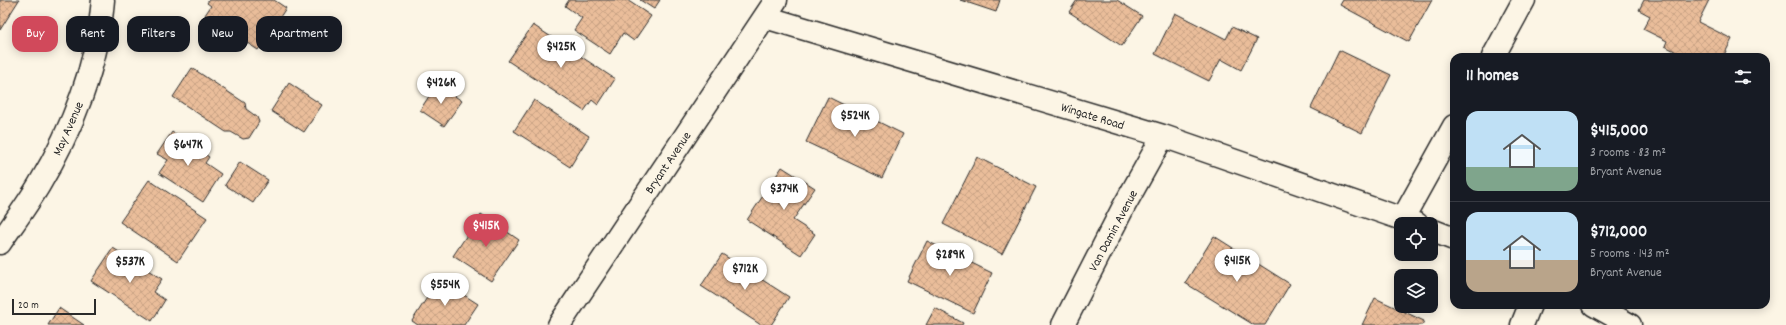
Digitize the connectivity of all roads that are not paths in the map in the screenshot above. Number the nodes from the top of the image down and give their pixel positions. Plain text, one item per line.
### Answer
1 (103, 0) edge
2 (1524, 0) edge
3 (770, 8) edge
4 (1494, 53) edge
5 (1450, 135) edge
6 (1163, 136) junction
7 (1398, 217) edge
8 (1412, 217) edge
9 (1438, 233) edge
10 (1450, 238) edge
11 (0, 243) edge
12 (1528, 309) edge
13 (1601, 309) edge
14 (559, 325) edge
15 (1063, 325) edge
16 (1522, 325) edge
17 (1630, 325) edge

1 - 11 street, May Avenue
2 - 4 street
3 - 6 street, Wingate Road
3 - 14 street, Bryant Avenue
5 - 8 street
6 - 7 street, Wingate Road
6 - 15 street, Van Damin Avenue
9 - 10 street
12 - 16 street
13 - 17 street

